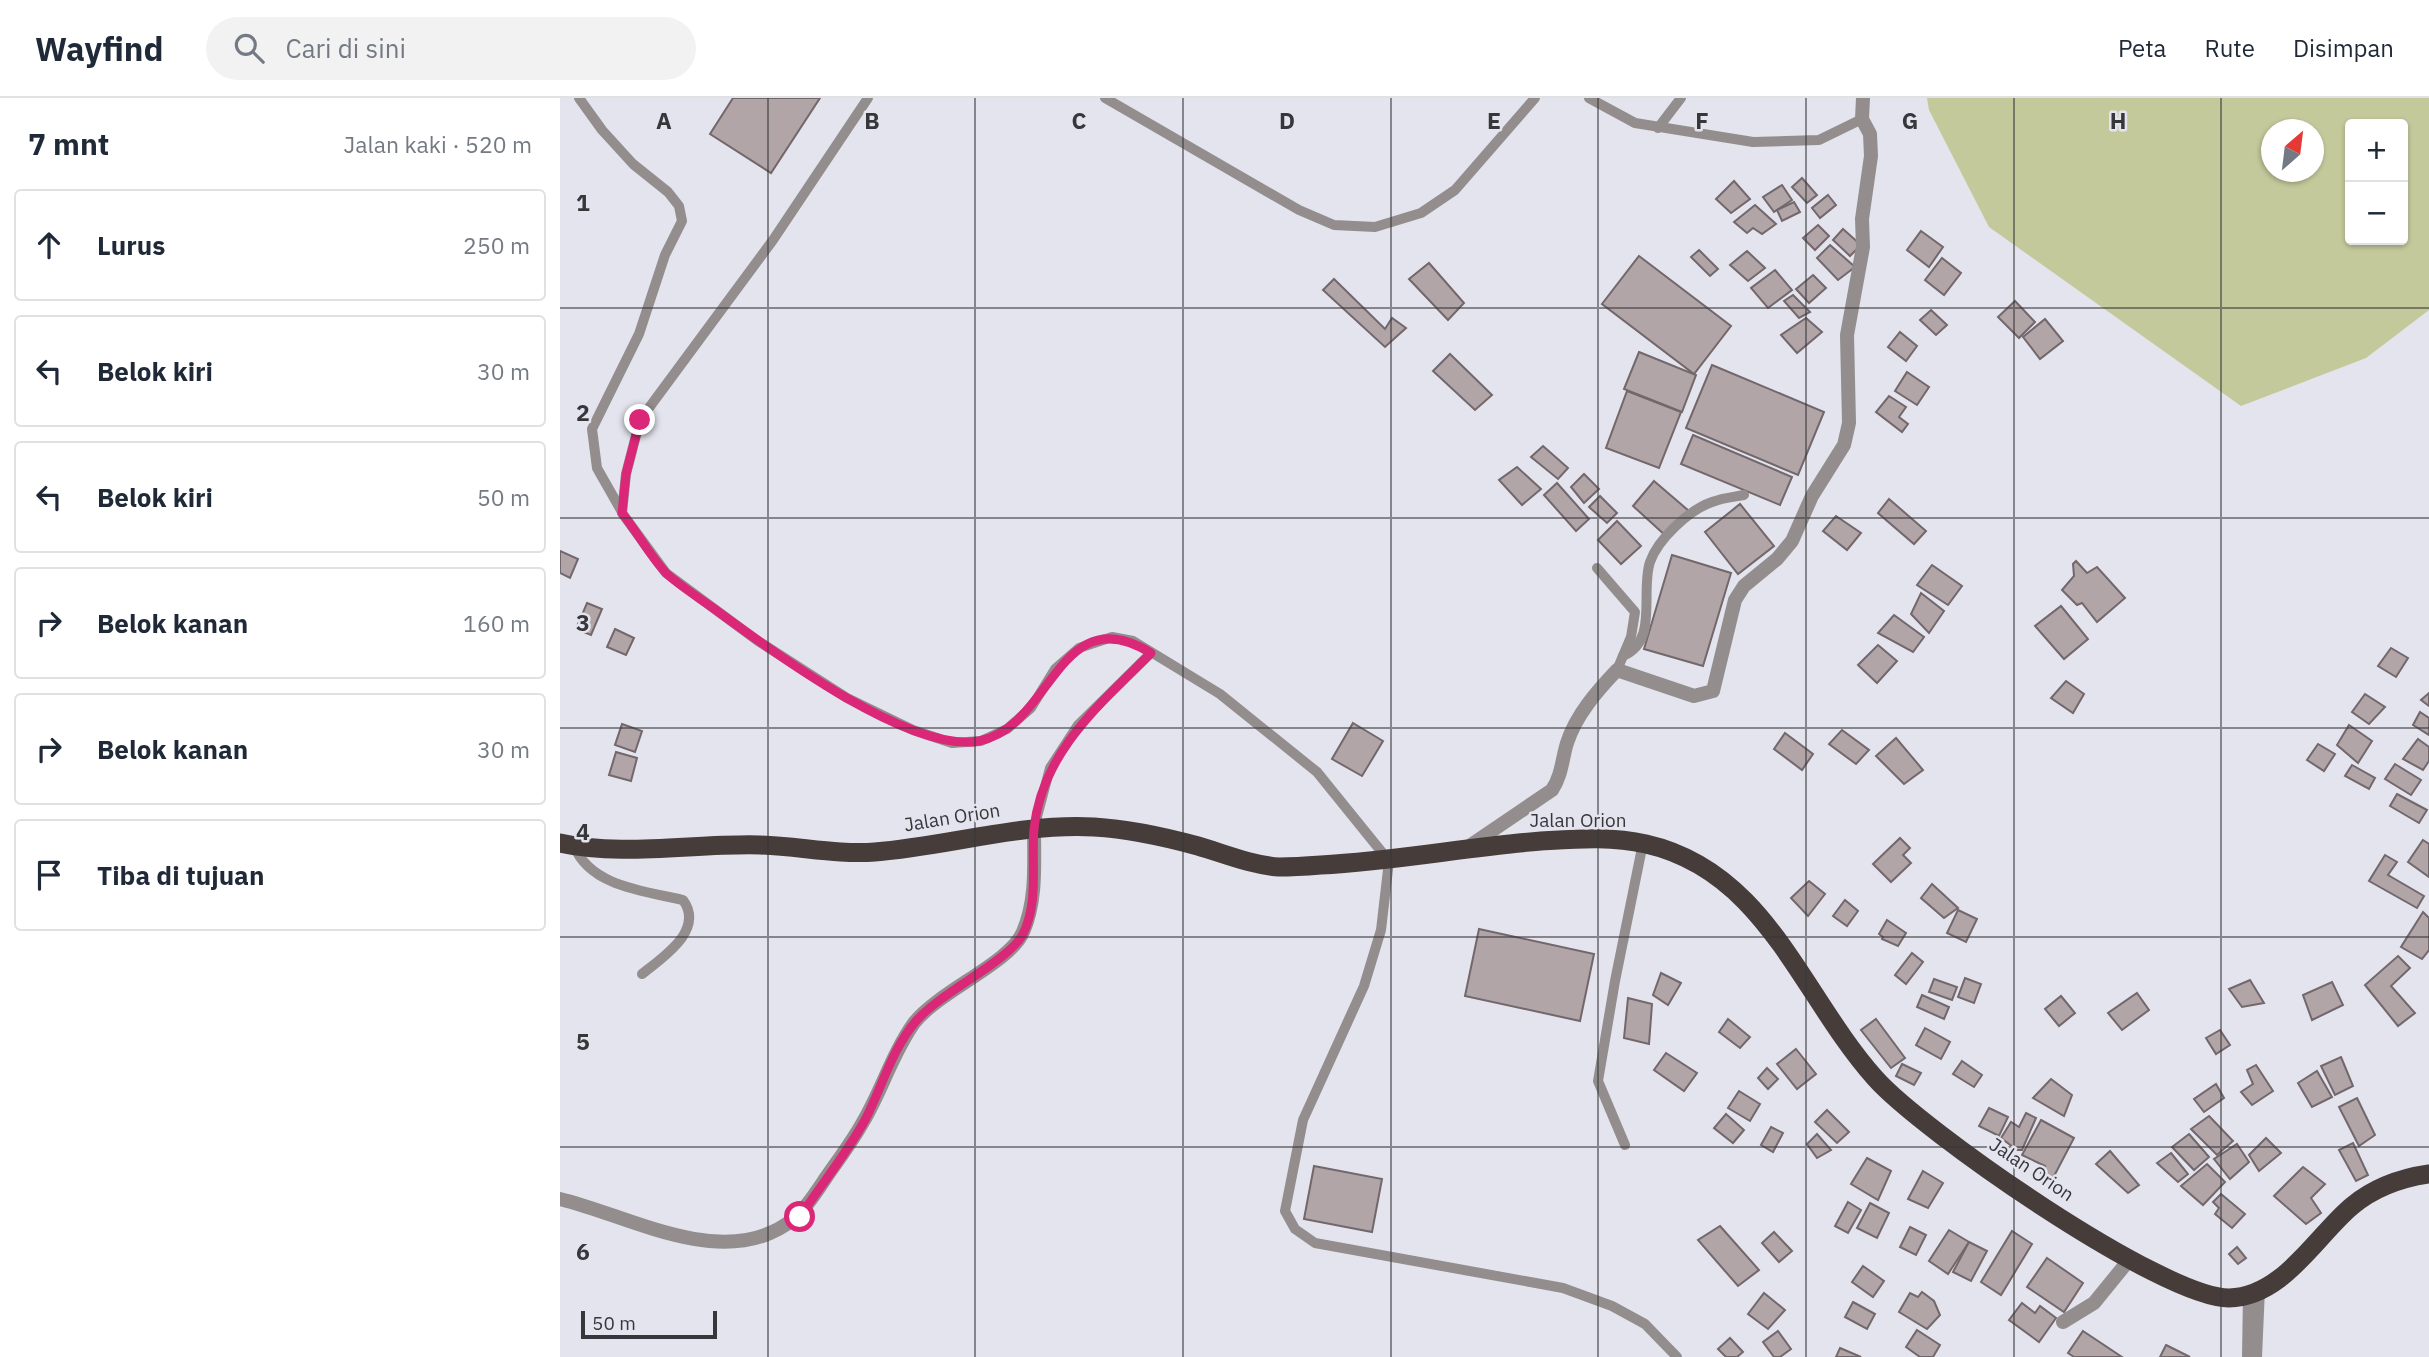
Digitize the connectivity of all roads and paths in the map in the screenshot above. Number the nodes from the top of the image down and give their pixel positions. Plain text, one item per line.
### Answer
1 (579, 98) edge
2 (868, 98) edge
3 (1105, 98) edge
4 (1535, 98) edge
5 (1589, 98) edge
6 (1681, 98) edge
7 (1863, 98) edge
8 (1862, 119) junction
9 (1658, 128) junction
10 (1744, 495) dead end
11 (622, 513) junction
12 (1597, 568) dead end
13 (1151, 653) junction
14 (1623, 656) junction
15 (1617, 670) junction
16 (1034, 828) junction
17 (1643, 843) junction
18 (567, 845) edge
19 (1468, 847) junction
20 (1389, 861) junction
21 (642, 974) dead end
22 (1625, 1144) dead end
23 (2429, 1174) edge
24 (560, 1199) edge
25 (2129, 1260) junction
26 (2255, 1291) junction
27 (2063, 1322) dead end
28 (1677, 1357) edge
29 (2249, 1357) edge
30 (2257, 1357) edge

1 - 11 lane
2 - 11 lane
3 - 4 lane
5 - 9 lane
6 - 9 lane
7 - 8 street
8 - 9 lane
8 - 15 street
10 - 14 lane
11 - 13 lane
12 - 14 lane
13 - 16 lane
13 - 20 lane
14 - 15 lane
15 - 19 street
16 - 18 highway, Jalan Orion
16 - 20 highway, Jalan Orion
16 - 24 street
17 - 19 highway, Jalan Orion
17 - 22 lane
17 - 25 highway, Jalan Orion
18 - 21 lane
19 - 20 highway, Jalan Orion
20 - 28 lane
23 - 26 highway
25 - 26 highway, Jalan Orion
25 - 27 street
26 - 29 street
26 - 30 lane

